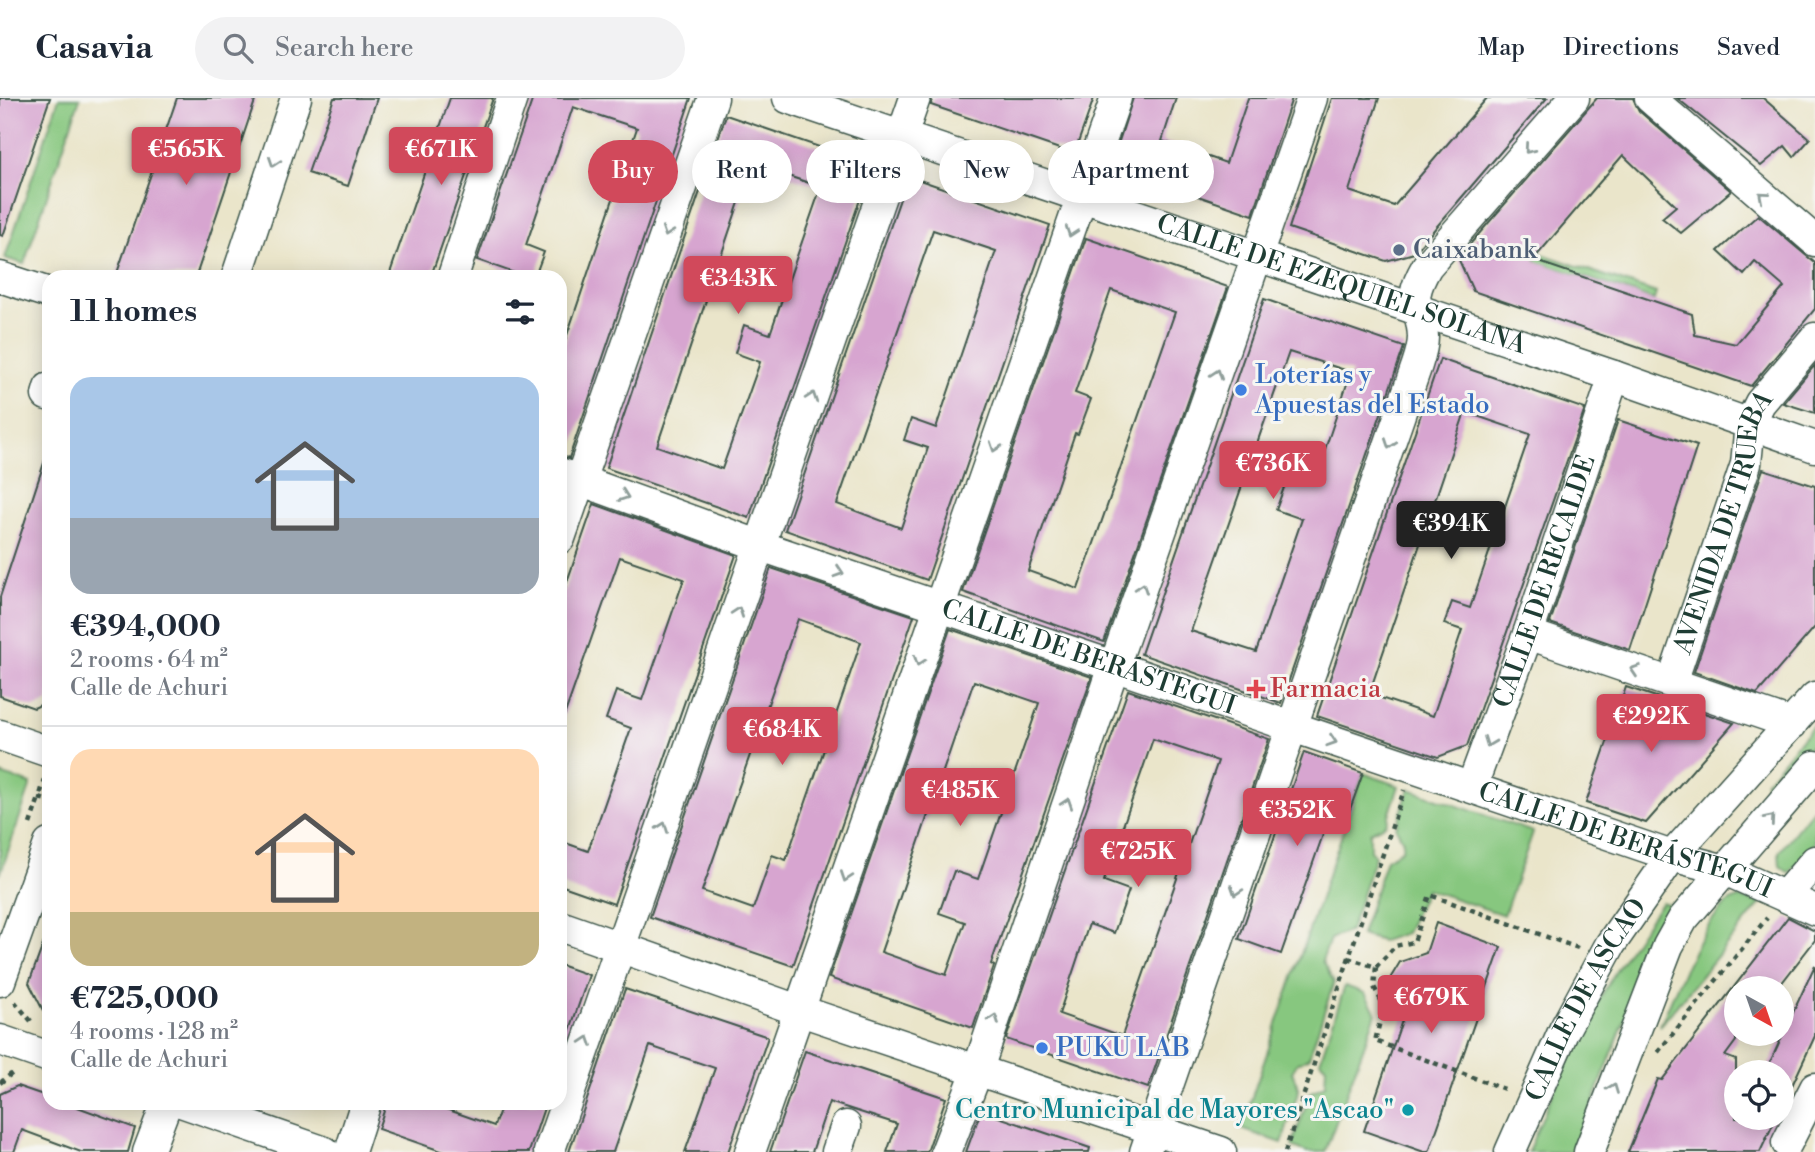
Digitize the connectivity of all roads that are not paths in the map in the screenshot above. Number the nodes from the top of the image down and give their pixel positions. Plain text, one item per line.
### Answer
1 (296, 98) edge
2 (512, 98) edge
3 (713, 98) edge
4 (788, 98) edge
5 (915, 98) edge
6 (1116, 98) edge
7 (1312, 98) edge
8 (1574, 98) edge
9 (1650, 98) edge
10 (902, 136) junction
11 (1103, 140) edge
12 (1048, 186) edge
13 (1082, 203) edge
14 (1099, 203) edge
15 (1815, 241) edge
16 (1258, 255) junction
17 (239, 270) edge
18 (455, 270) edge
19 (0, 277) edge
20 (42, 291) edge
21 (1415, 309) junction
22 (1815, 338) edge
23 (1614, 376) junction
24 (1750, 423) junction
25 (1815, 447) edge
26 (570, 476) edge
27 (567, 495) edge
28 (761, 546) junction
29 (938, 604) junction
30 (1528, 634) junction
31 (1114, 666) junction
32 (1672, 682) junction
33 (1815, 697) edge
34 (1792, 724) junction
35 (1292, 728) junction
36 (0, 735) edge
37 (42, 760) edge
38 (1815, 766) edge
39 (1751, 769) junction
40 (1472, 786) junction
41 (1672, 856) junction
42 (1815, 861) edge
43 (42, 864) edge
44 (1725, 870) junction
45 (1785, 896) junction
46 (1815, 910) edge
47 (567, 928) edge
48 (620, 946) junction
49 (0, 982) edge
50 (798, 1010) junction
51 (0, 1040) edge
52 (42, 1055) edge
53 (978, 1069) junction
54 (1815, 1088) edge
55 (567, 1100) edge
56 (164, 1110) edge
57 (204, 1110) edge
58 (363, 1110) edge
59 (563, 1110) edge
60 (1149, 1140) edge
61 (1787, 1143) dead end
62 (148, 1152) edge
63 (325, 1152) edge
64 (350, 1152) edge
65 (549, 1152) edge
66 (750, 1152) edge
67 (946, 1152) edge
68 (1221, 1152) edge
69 (1510, 1152) edge
70 (1589, 1152) edge

1 -> 17 street
2 - 18 street
3 -> 26 street
4 - 10 street, CALLE DE EZEQUIEL SOLANA
5 - 10 street
6 - 11 street
7 - 16 street
8 -> 21 street
15 -> 9 street
10 - 12 street, CALLE DE EZEQUIEL SOLANA
28 -> 10 street
13 -> 29 street
14 - 16 street, CALLE DE EZEQUIEL SOLANA
16 - 21 street, CALLE DE EZEQUIEL SOLANA
31 -> 16 street
19 - 20 street
21 - 23 street, CALLE DE EZEQUIEL SOLANA
21 -> 35 street
22 - 24 street, AVENIDA DE TRUEBA
23 - 24 street, CALLE DE EZEQUIEL SOLANA
23 - 30 street, CALLE DE RECALDE
24 - 25 street, CALLE DE EZEQUIEL SOLANA
24 - 32 street, AVENIDA DE TRUEBA
26 - 27 street
26 -> 28 street, CALLE DE BERÁSTEGUI
28 -> 29 street, CALLE DE BERÁSTEGUI
48 -> 28 street
29 - 31 street, CALLE DE BERÁSTEGUI
29 -> 50 street
32 -> 30 street
30 -> 40 street, CALLE DE RECALDE
31 - 35 street, CALLE DE BERÁSTEGUI
53 -> 31 street
32 - 34 street
33 - 34 street, CALLE DE ASCAO
34 - 39 street, CALLE DE ASCAO
35 -> 40 street, CALLE DE BERÁSTEGUI
35 -> 60 street
36 - 37 street
44 -> 38 street, CALLE DE ASCAO
39 - 41 street, CALLE DE ASCAO
39 - 44 street
40 - 41 street, CALLE DE BERÁSTEGUI
41 - 44 street, CALLE DE BERÁSTEGUI
41 - 69 street, CALLE DE ASCAO
42 - 45 street
43 - 49 street
44 - 45 street, CALLE DE BERÁSTEGUI
70 -> 44 street, CALLE DE ASCAO
45 - 46 street, CALLE DE BERÁSTEGUI
47 - 48 street
48 - 50 street
55 -> 48 street
50 - 53 street
50 - 66 street
51 - 52 street
53 - 60 street
53 - 67 street
54 - 61 street
56 - 62 street
57 - 63 street
58 - 64 street
65 -> 59 street
60 - 68 street

